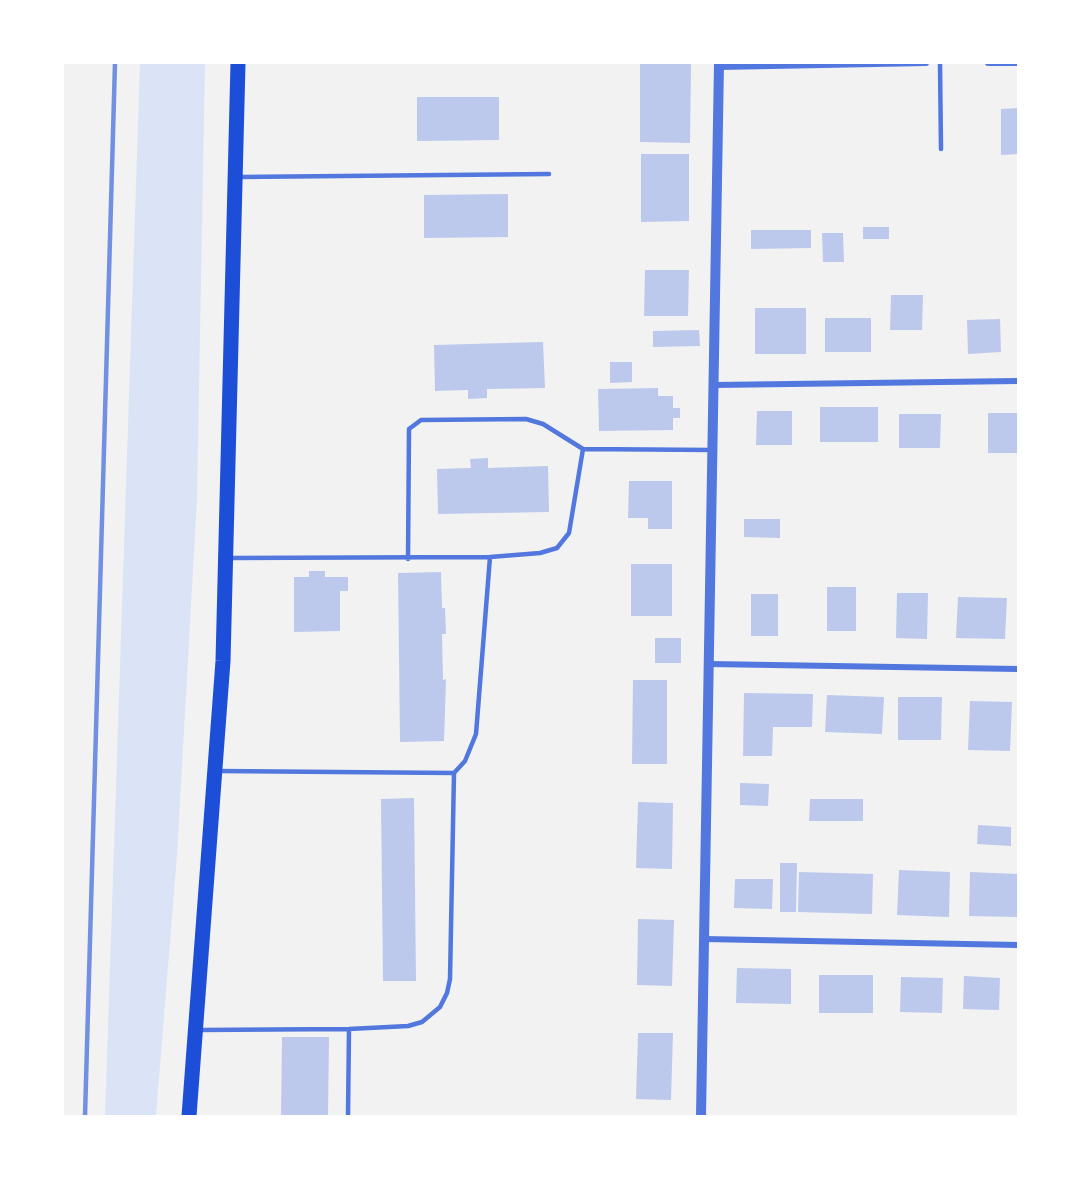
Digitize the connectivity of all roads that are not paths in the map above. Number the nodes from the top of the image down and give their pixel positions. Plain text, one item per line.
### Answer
1 (238, 63) edge
2 (916, 63) edge
3 (926, 63) edge
4 (940, 63) edge
5 (988, 63) edge
6 (1018, 63) edge
7 (719, 65) edge
8 (941, 148) dead end
9 (549, 174) dead end
10 (236, 177) junction
11 (1018, 381) edge
12 (714, 385) junction
13 (583, 449) junction
14 (713, 450) junction
15 (490, 557) junction
16 (227, 558) junction
17 (408, 559) junction
18 (710, 664) junction
19 (1018, 669) edge
20 (215, 771) junction
21 (454, 773) junction
22 (703, 939) junction
23 (1018, 945) edge
24 (349, 1029) junction
25 (196, 1030) junction
26 (189, 1116) edge
27 (348, 1116) edge
28 (700, 1116) edge

1 - 10 main road
2 - 3 street
2 - 7 street
4 - 8 lane
5 - 6 street
7 - 12 street
9 - 10 lane
10 - 16 main road
11 - 12 street
12 - 14 street
13 - 14 lane
13 - 15 lane
13 - 17 lane
14 - 18 street
15 - 17 lane
15 - 21 lane
16 - 17 lane
16 - 20 main road
18 - 19 street
18 - 22 street
20 - 21 lane
20 - 25 main road
21 - 24 lane
22 - 23 street
22 - 28 street
24 - 25 lane
24 - 27 lane
25 - 26 main road

